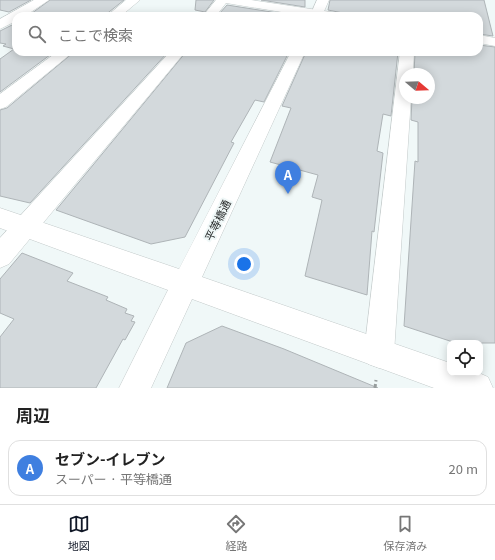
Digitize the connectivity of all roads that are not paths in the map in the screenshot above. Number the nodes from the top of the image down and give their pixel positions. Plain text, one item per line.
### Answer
1 (43, 0) edge
2 (134, 0) edge
3 (223, 0) edge
4 (227, 0) edge
5 (323, 0) edge
6 (22, 12) edge
7 (118, 12) edge
8 (212, 12) edge
9 (298, 12) edge
10 (317, 12) edge
11 (12, 18) edge
12 (0, 25) edge
13 (483, 40) edge
14 (495, 42) edge
15 (61, 56) edge
16 (175, 56) edge
17 (296, 56) edge
18 (407, 56) edge
19 (406, 68) edge
20 (0, 103) edge
21 (402, 104) edge
22 (0, 218) edge
23 (25, 228) junction
24 (0, 256) edge
25 (185, 285) junction
26 (379, 353) junction
27 (134, 388) edge
28 (477, 388) edge

1 - 6 street
2 - 7 street
3 - 8 street
4 - 9 street
5 - 10 street
11 - 12 street
13 - 14 street
15 - 20 street
16 - 23 street
17 - 25 street, 平等橋通
18 - 19 street
21 - 26 street
22 - 23 street
23 - 24 street
23 - 25 street
25 - 26 street
25 - 27 street, 平等橋通
26 - 28 street

